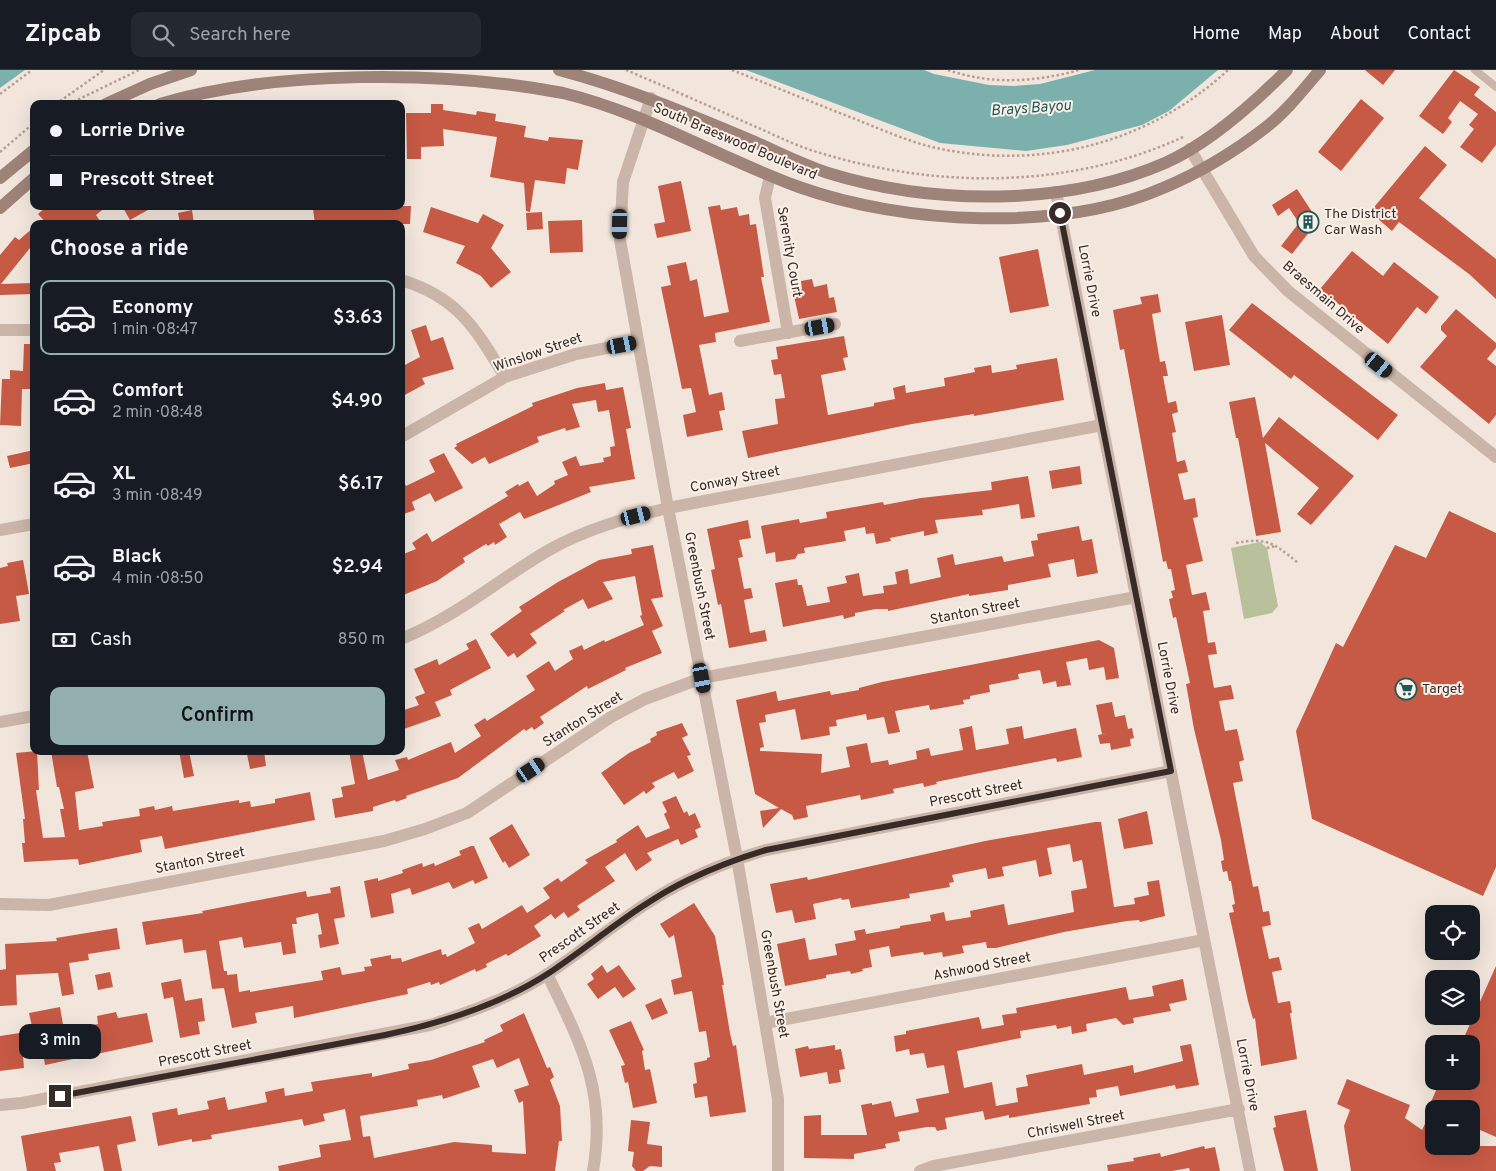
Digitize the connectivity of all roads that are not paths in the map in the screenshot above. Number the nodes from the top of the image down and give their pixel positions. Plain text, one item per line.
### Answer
1 (191, 70) edge
2 (559, 70) edge
3 (1287, 70) edge
4 (1320, 70) edge
5 (1475, 70) edge
6 (1496, 87) edge
7 (651, 98) junction
8 (115, 100) edge
9 (169, 100) edge
10 (643, 119) junction
11 (1190, 149) junction
12 (30, 153) edge
13 (1202, 169) junction
14 (770, 176) junction
15 (0, 178) edge
16 (30, 182) edge
17 (1056, 192) junction
18 (0, 208) edge
19 (1060, 213) junction
20 (405, 281) edge
21 (835, 324) dead end
22 (0, 330) edge
23 (30, 330) edge
24 (788, 333) junction
25 (740, 341) dead end
26 (637, 342) junction
27 (505, 377) junction
28 (1102, 425) junction
29 (405, 435) edge
30 (1496, 457) edge
31 (668, 508) junction
32 (30, 525) edge
33 (0, 530) edge
34 (1136, 597) junction
35 (405, 637) edge
36 (702, 678) junction
37 (30, 717) edge
38 (0, 722) edge
39 (1171, 771) junction
40 (737, 858) junction
41 (0, 904) edge
42 (1204, 940) junction
43 (547, 974) junction
44 (765, 1023) junction
45 (0, 1105) edge
46 (1239, 1110) junction
47 (593, 1171) edge
48 (778, 1171) edge
49 (920, 1171) edge
50 (1250, 1171) edge

1 - 8 main road
2 - 7 main road, South Braeswood Boulevard
3 - 11 main road, South Braeswood Boulevard
4 - 13 main road, South Braeswood Boulevard
5 - 6 lane
7 - 10 street, Greenbush Street
7 - 17 main road, South Braeswood Boulevard
9 - 10 main road, South Braeswood Boulevard
10 - 14 main road, South Braeswood Boulevard
10 - 26 street, Greenbush Street
11 - 13 street, Braesmain Drive
11 - 17 main road, South Braeswood Boulevard
12 - 15 main road
13 - 19 main road, South Braeswood Boulevard
13 - 30 street, Braesmain Drive
14 - 19 main road, South Braeswood Boulevard
14 - 24 street, Serenity Court
16 - 18 main road
17 - 19 street, Lorrie Drive
19 - 28 street, Lorrie Drive
20 - 27 street
21 - 24 street
22 - 23 street
24 - 25 street
26 - 27 street, Winslow Street
26 - 31 street, Greenbush Street
27 - 29 street, Winslow Street
28 - 31 street, Conway Street
28 - 34 street, Lorrie Drive
31 - 35 street, Conway Street
31 - 36 street, Greenbush Street
32 - 33 street
34 - 36 street, Stanton Street
34 - 39 street, Lorrie Drive
36 - 40 street, Greenbush Street
36 - 41 street, Stanton Street
37 - 38 street
39 - 40 street, Prescott Street
39 - 42 street, Lorrie Drive
40 - 43 street, Prescott Street
40 - 44 street, Greenbush Street
42 - 44 street, Ashwood Street
42 - 46 street, Lorrie Drive
43 - 45 street, Prescott Street
43 - 47 street
44 - 48 street, Greenbush Street
46 - 49 street, Chriswell Street
46 - 50 street, Lorrie Drive

